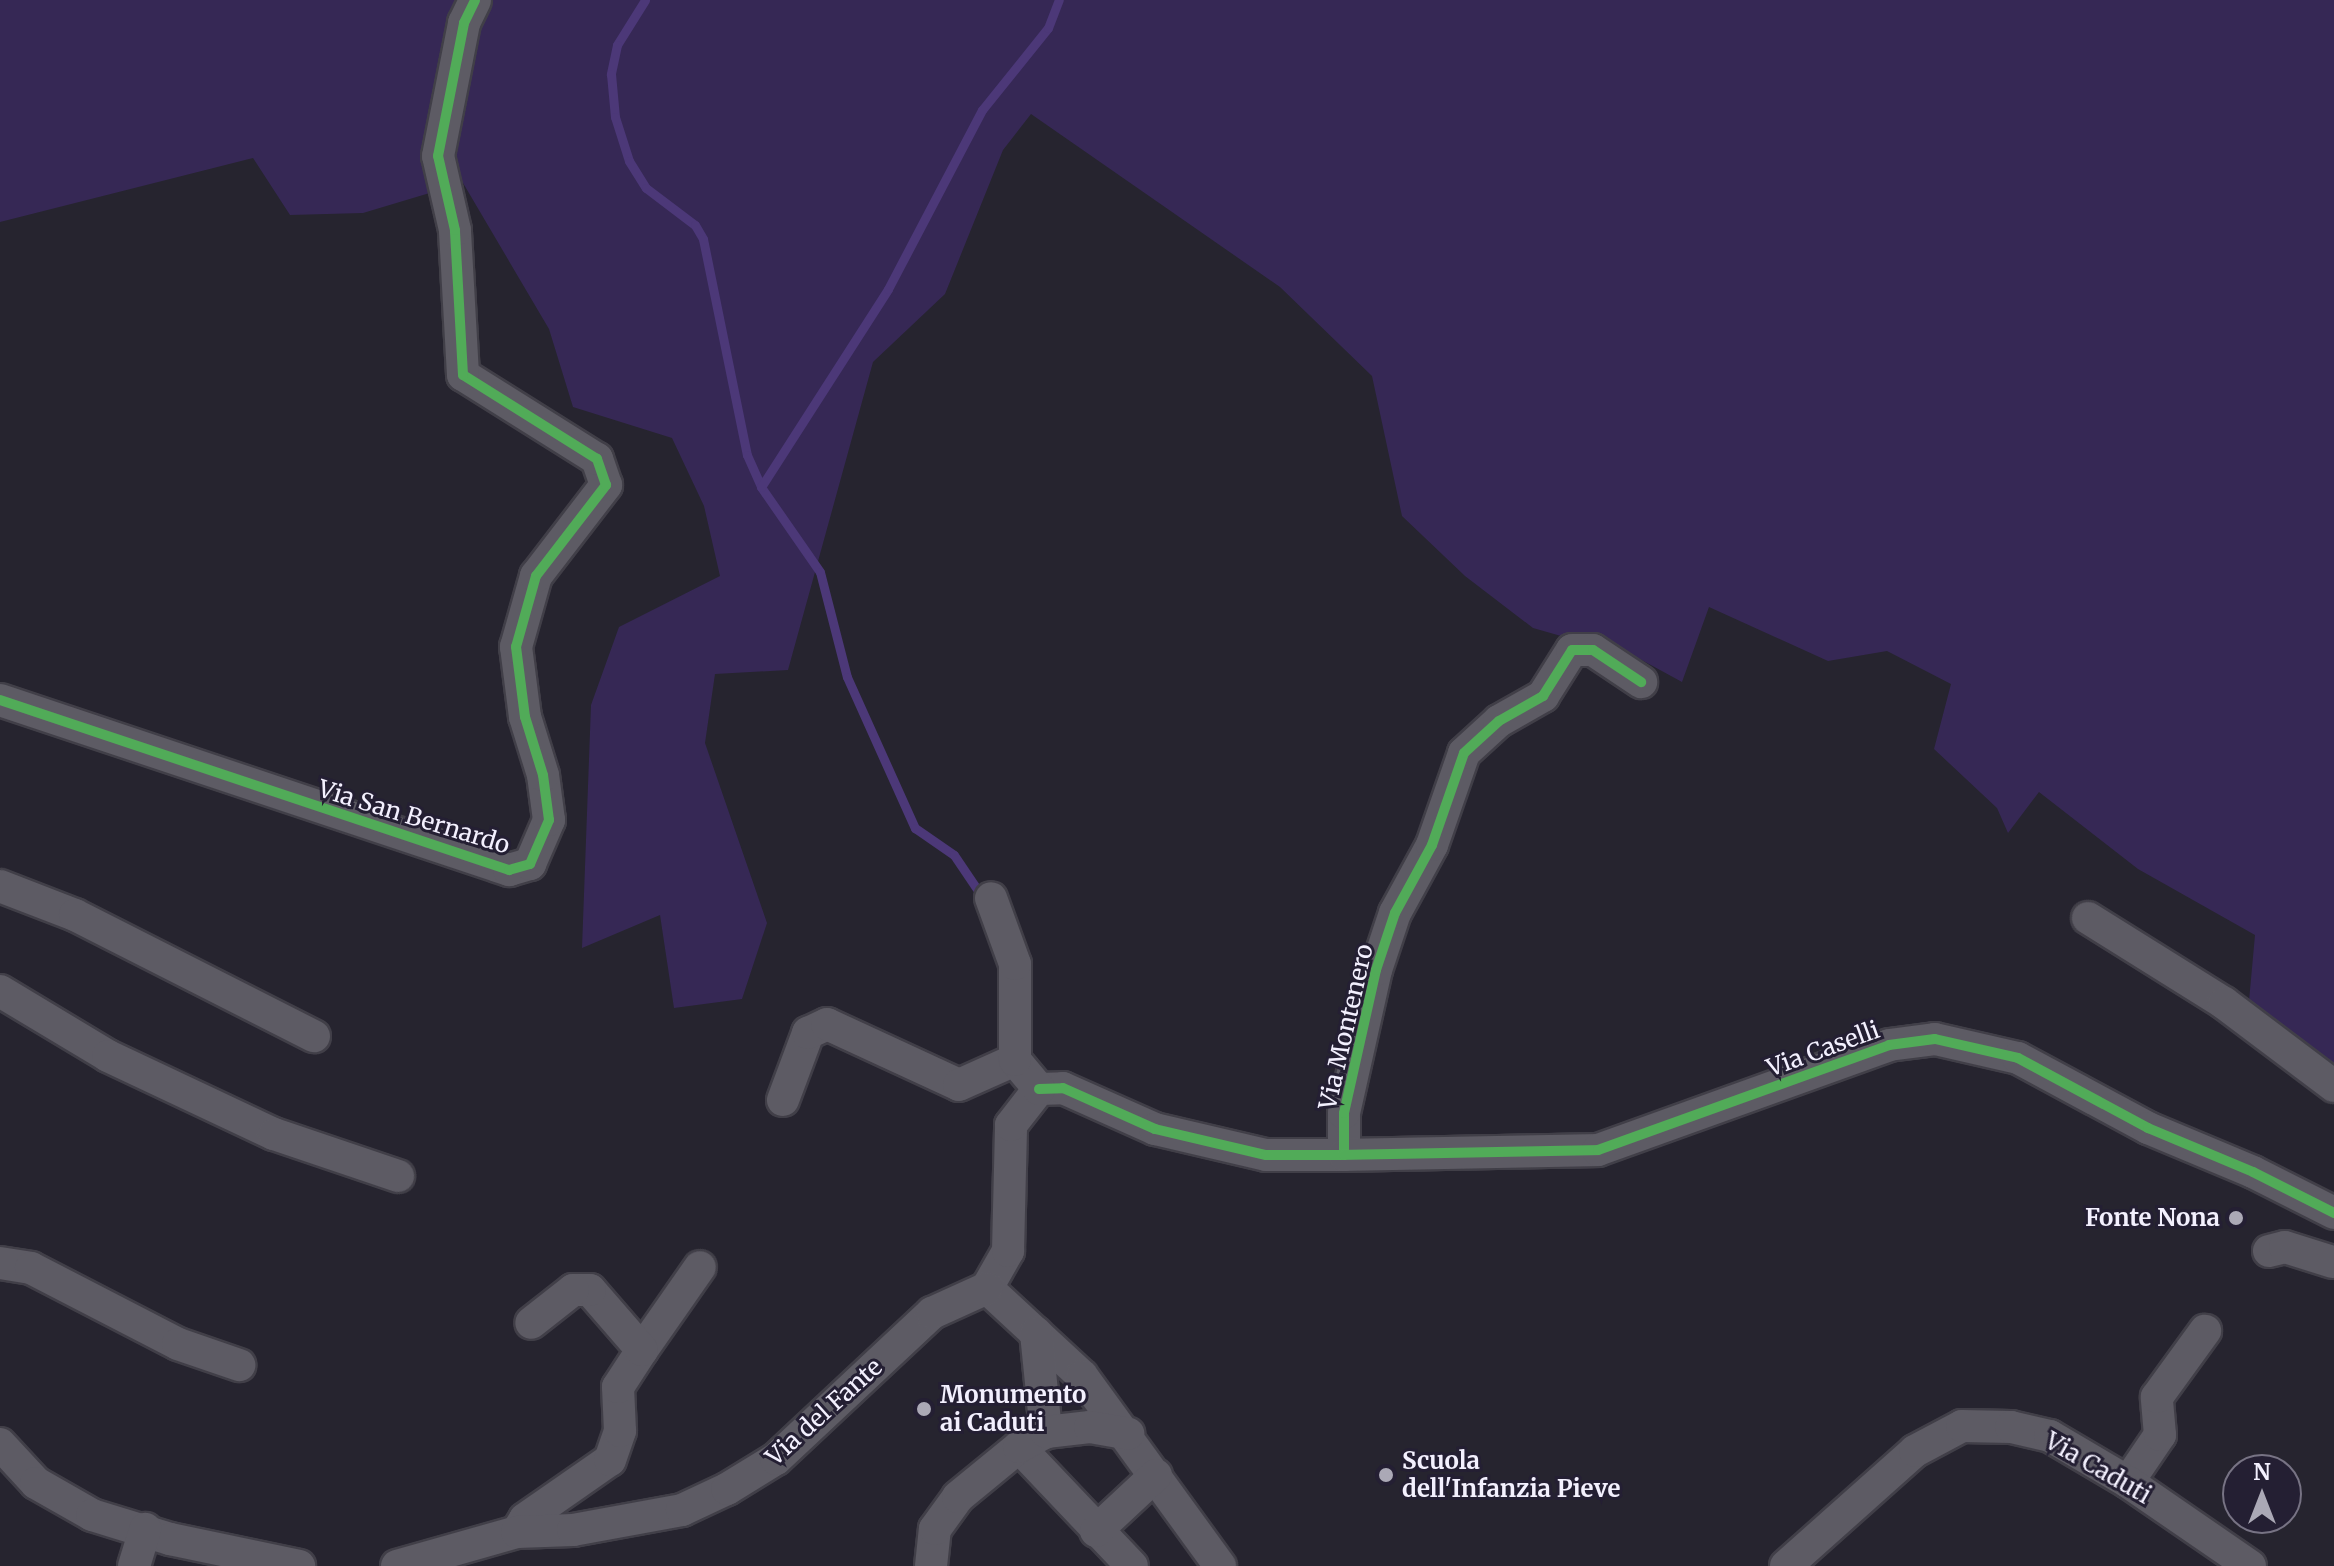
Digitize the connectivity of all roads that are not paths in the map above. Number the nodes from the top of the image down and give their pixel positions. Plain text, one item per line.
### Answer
1 (475, 0) edge
2 (1641, 682) dead end
3 (0, 700) edge
4 (0, 886) edge
5 (991, 898) dead end
6 (2088, 918) dead end
7 (0, 991) edge
8 (314, 1036) dead end
9 (1015, 1060) junction
10 (2334, 1086) edge
11 (1039, 1089) junction
12 (783, 1100) dead end
13 (1344, 1155) junction
14 (398, 1176) dead end
15 (2334, 1213) edge
16 (2269, 1251) dead end
17 (2333, 1262) edge
18 (0, 1263) edge
19 (700, 1267) dead end
20 (987, 1288) junction
21 (531, 1323) dead end
22 (2205, 1331) dead end
23 (1036, 1333) junction
24 (642, 1350) junction
25 (239, 1365) dead end
26 (1128, 1434) junction
27 (1032, 1440) junction
28 (0, 1444) edge
29 (1156, 1475) junction
30 (2128, 1482) junction
31 (145, 1529) junction
32 (1096, 1531) junction
33 (517, 1532) junction
34 (134, 1566) edge
35 (299, 1566) edge
36 (397, 1566) edge
37 (931, 1566) edge
38 (1132, 1566) edge
39 (1220, 1566) edge
40 (1786, 1566) edge
41 (2250, 1566) edge

1 - 3 street, Via San Bernardo
2 - 13 street, Via Montenero
4 - 8 street
5 - 9 street
6 - 10 street
7 - 14 street
9 - 11 street
9 - 12 street
11 - 13 street
11 - 20 street
13 - 15 street, Via Caselli
16 - 17 street
18 - 25 street
19 - 24 street
20 - 23 street
20 - 33 street, Via del Fante
21 - 24 street
22 - 30 street
23 - 26 street
23 - 27 street
24 - 33 street
26 - 27 street
26 - 29 street
27 - 32 street
27 - 37 street
28 - 31 street
29 - 32 street
29 - 39 street
30 - 40 street, Via Caduti
30 - 41 street, Via Caduti
31 - 34 street
31 - 35 street
32 - 38 street
33 - 36 street, Via del Fante

